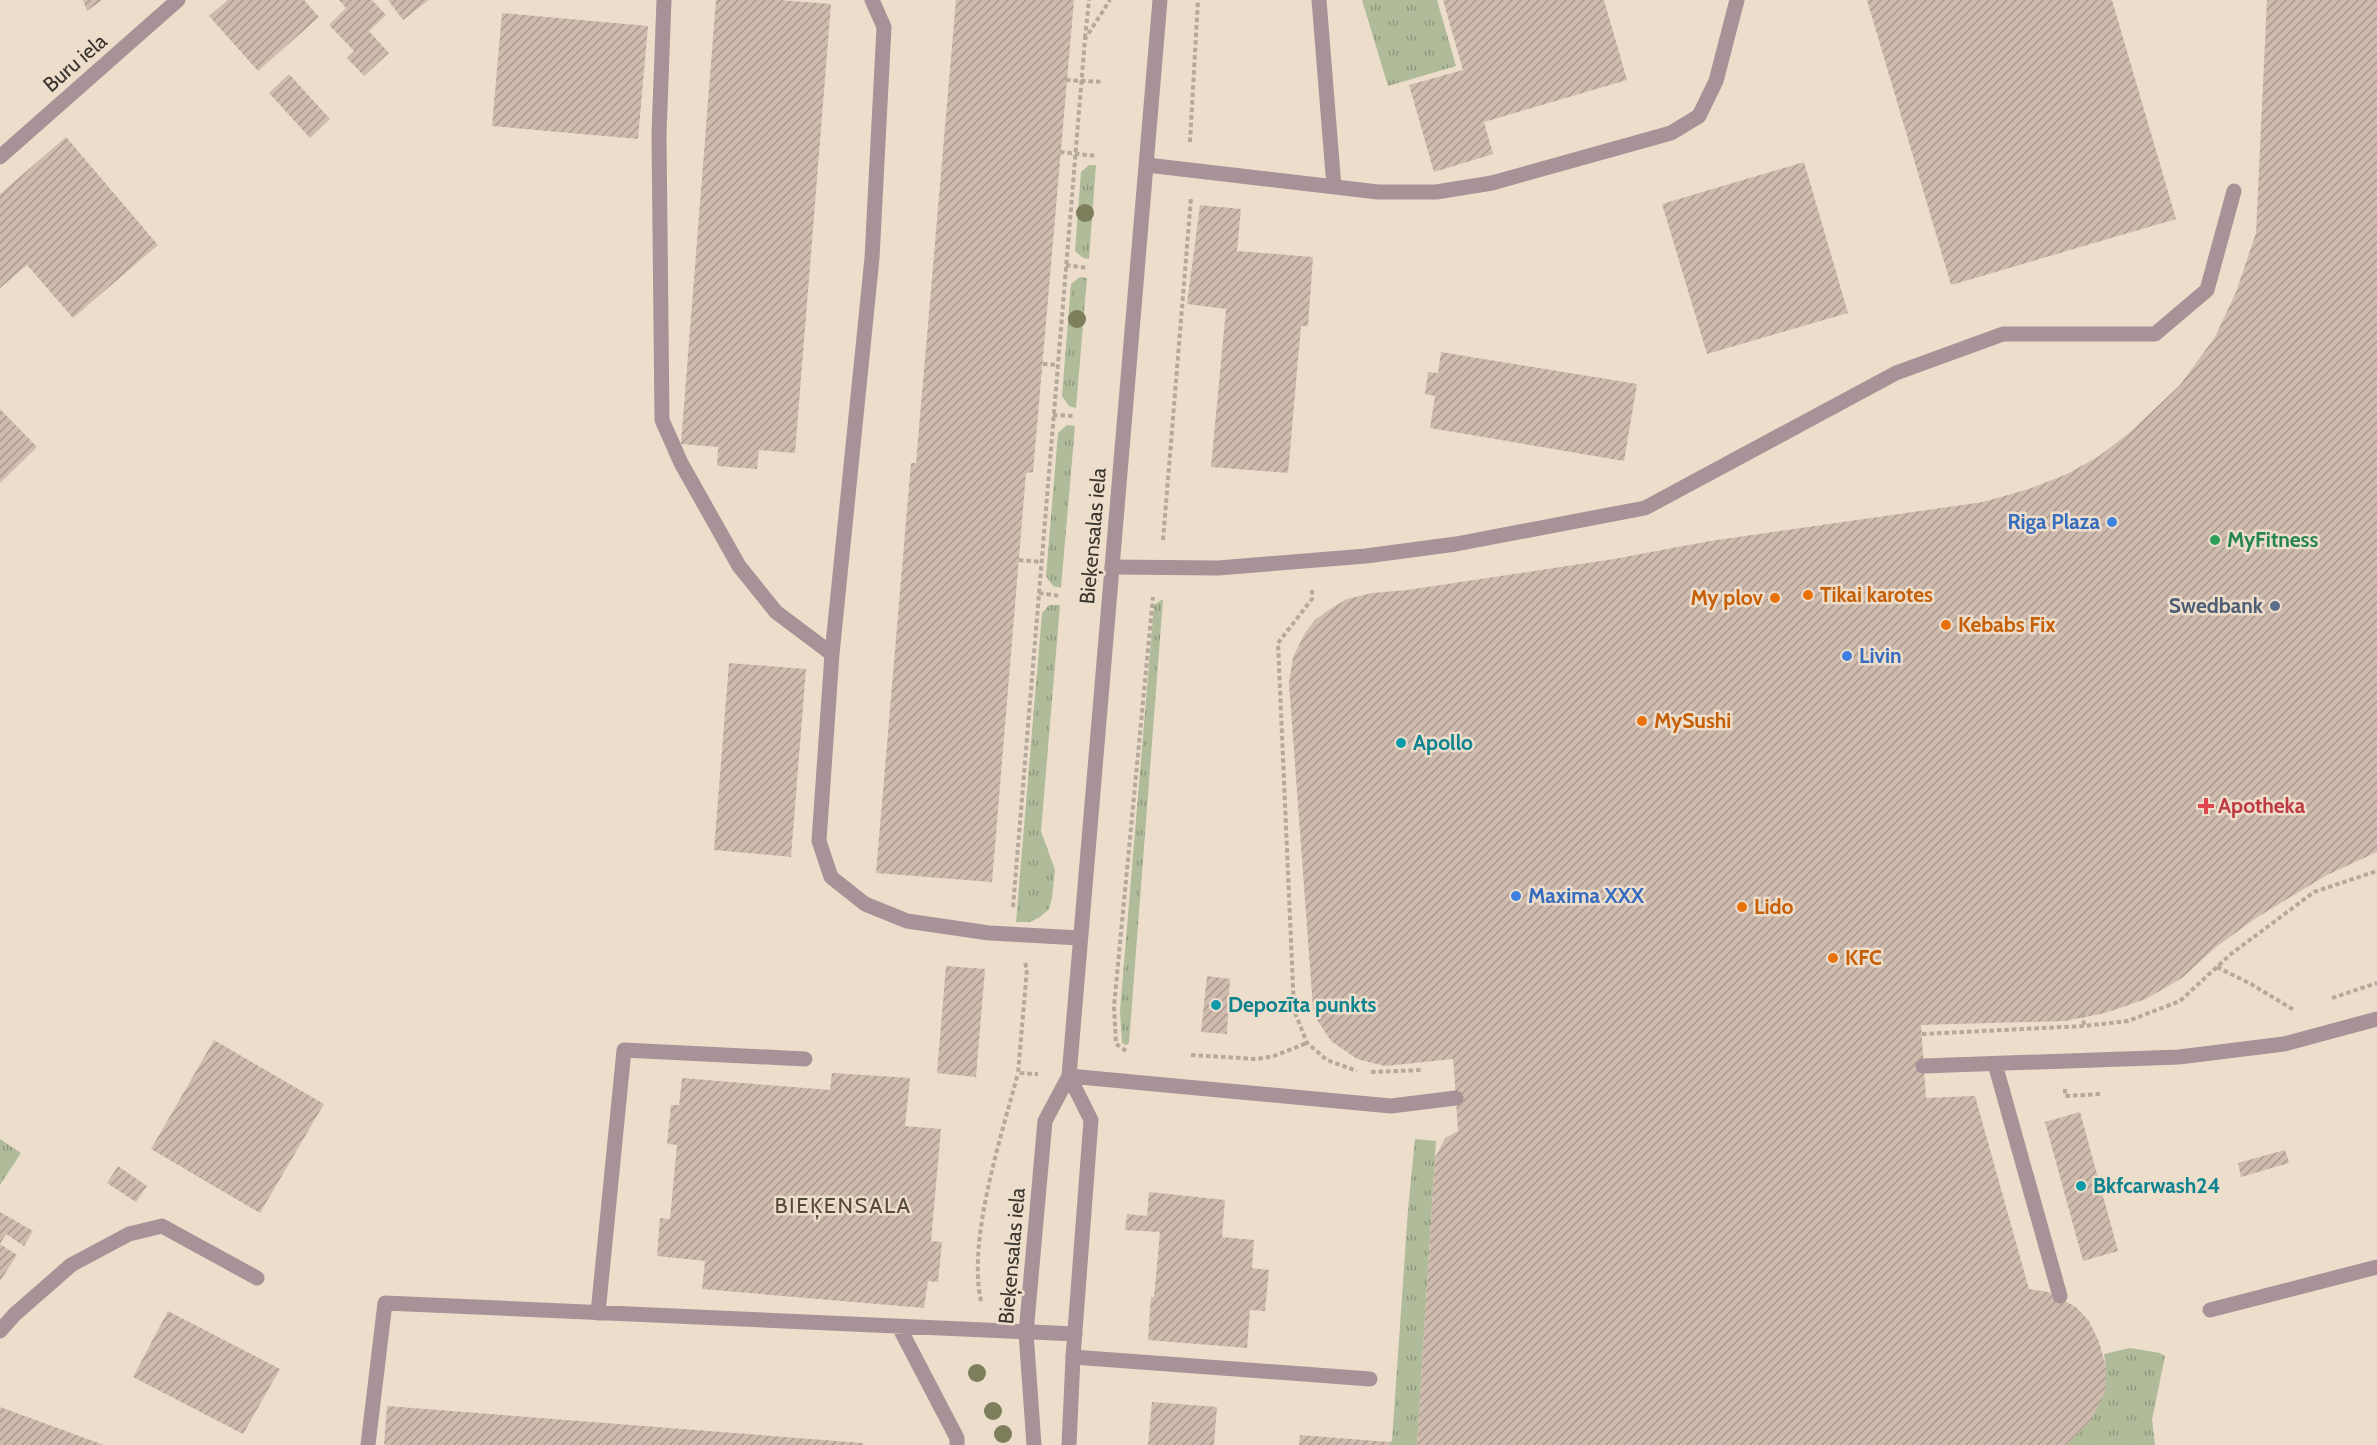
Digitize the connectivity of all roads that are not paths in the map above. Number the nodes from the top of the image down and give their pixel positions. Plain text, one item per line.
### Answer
1 (178, 0) edge
2 (664, 0) edge
3 (872, 0) edge
4 (1160, 0) edge
5 (1319, 0) edge
6 (1737, 0) edge
7 (0, 157) edge
8 (1147, 165) junction
9 (1334, 187) junction
10 (2234, 191) dead end
11 (1112, 567) junction
12 (832, 654) junction
13 (1080, 938) junction
14 (2377, 1019) edge
15 (805, 1059) dead end
16 (1995, 1064) junction
17 (1923, 1066) dead end
18 (1069, 1076) junction
19 (1456, 1098) dead end
20 (2377, 1267) edge
21 (257, 1278) dead end
22 (2060, 1296) dead end
23 (2210, 1310) dead end
24 (598, 1313) junction
25 (899, 1327) junction
26 (0, 1331) edge
27 (1026, 1333) junction
28 (1075, 1334) junction
29 (1073, 1357) junction
30 (1370, 1379) dead end
31 (368, 1445) edge
32 (957, 1445) edge
33 (1034, 1445) edge
34 (1070, 1445) edge

1 - 7 street, Buru iela
2 - 12 street
3 - 12 street
4 - 8 street, Bieķensalas iela
5 - 9 street
6 - 9 street
8 - 9 street
8 - 11 street, Bieķensalas iela
10 - 11 street
11 - 13 street, Bieķensalas iela
12 - 13 street
13 - 18 street, Bieķensalas iela
14 - 16 street
15 - 24 street
16 - 17 street
16 - 22 street
18 - 19 street
18 - 27 street, Bieķensalas iela
18 - 28 street
20 - 23 street
21 - 26 street
24 - 25 street
24 - 31 street
25 - 27 street
25 - 32 street
27 - 28 street
27 - 33 street, Bieķensalas iela
28 - 29 street
29 - 30 street
29 - 34 street

